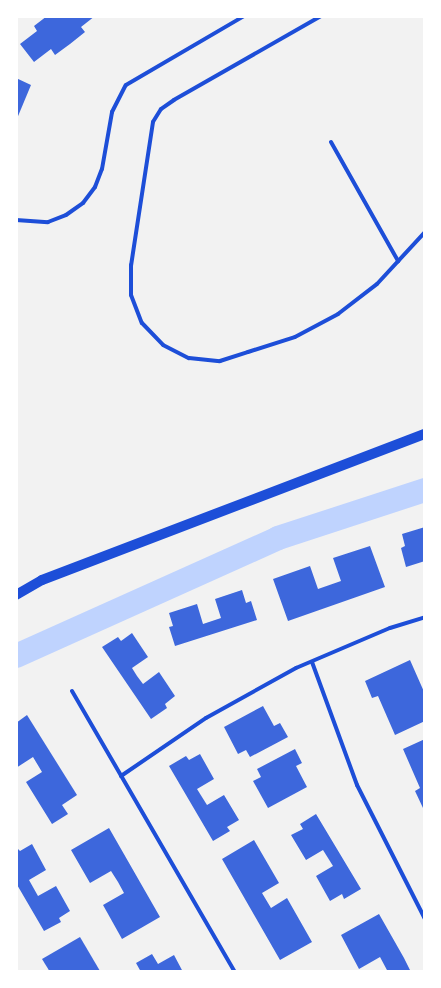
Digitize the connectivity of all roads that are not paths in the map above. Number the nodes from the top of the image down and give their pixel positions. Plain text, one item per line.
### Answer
1 (244, 16) edge
2 (321, 16) edge
3 (331, 142) dead end
4 (16, 220) edge
5 (425, 232) edge
6 (398, 261) junction
7 (425, 434) edge
8 (16, 595) edge
9 (425, 617) edge
10 (312, 662) junction
11 (72, 691) dead end
12 (121, 776) junction
13 (425, 919) edge
14 (235, 972) edge

1 - 4 lane
2 - 6 lane
3 - 6 lane
5 - 6 lane
7 - 8 main road
9 - 10 lane
10 - 12 lane
10 - 13 lane
11 - 12 lane
12 - 14 lane

